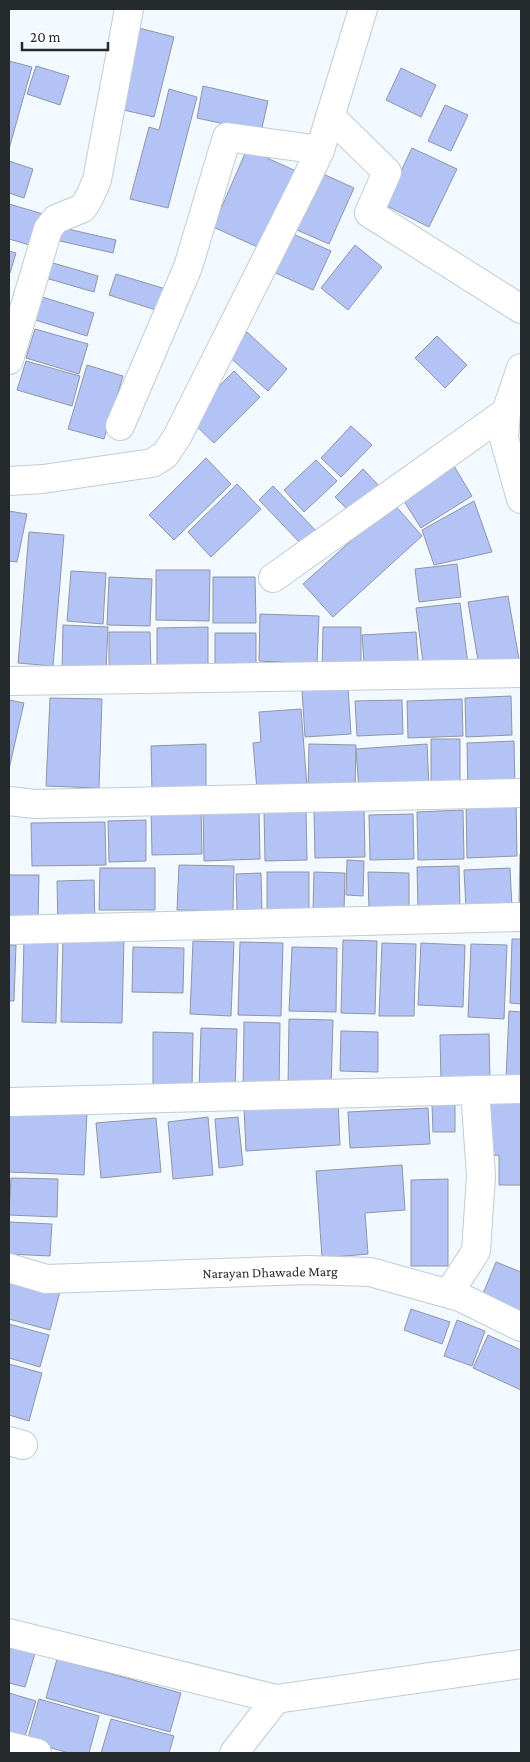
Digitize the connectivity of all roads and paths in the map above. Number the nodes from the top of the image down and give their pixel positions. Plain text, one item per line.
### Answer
1 (129, 9) edge
2 (363, 9) edge
3 (330, 116) junction
4 (320, 150) junction
5 (521, 309) edge
6 (9, 360) edge
7 (521, 368) edge
8 (506, 412) junction
9 (120, 426) dead end
10 (9, 481) edge
11 (521, 499) edge
12 (273, 578) dead end
13 (521, 673) edge
14 (9, 681) edge
15 (521, 793) edge
16 (9, 801) edge
17 (521, 917) edge
18 (9, 930) edge
19 (521, 1089) edge
20 (474, 1090) junction
21 (9, 1102) edge
22 (9, 1268) edge
23 (449, 1293) junction
24 (521, 1327) edge
25 (9, 1633) edge
26 (521, 1664) edge
27 (276, 1699) junction
28 (9, 1746) edge
29 (37, 1753) edge
30 (234, 1753) edge

1 - 6 street
2 - 3 street
3 - 4 street
3 - 5 street
4 - 9 street
4 - 10 street
7 - 8 street
8 - 11 street
8 - 12 street
13 - 14 street
15 - 16 street
17 - 18 street
19 - 20 street
20 - 21 street
20 - 23 street
22 - 23 street, Narayan Dhawade Marg
23 - 24 street, Narayan Dhawade Marg
25 - 27 street
26 - 27 street
27 - 30 street
28 - 29 street

